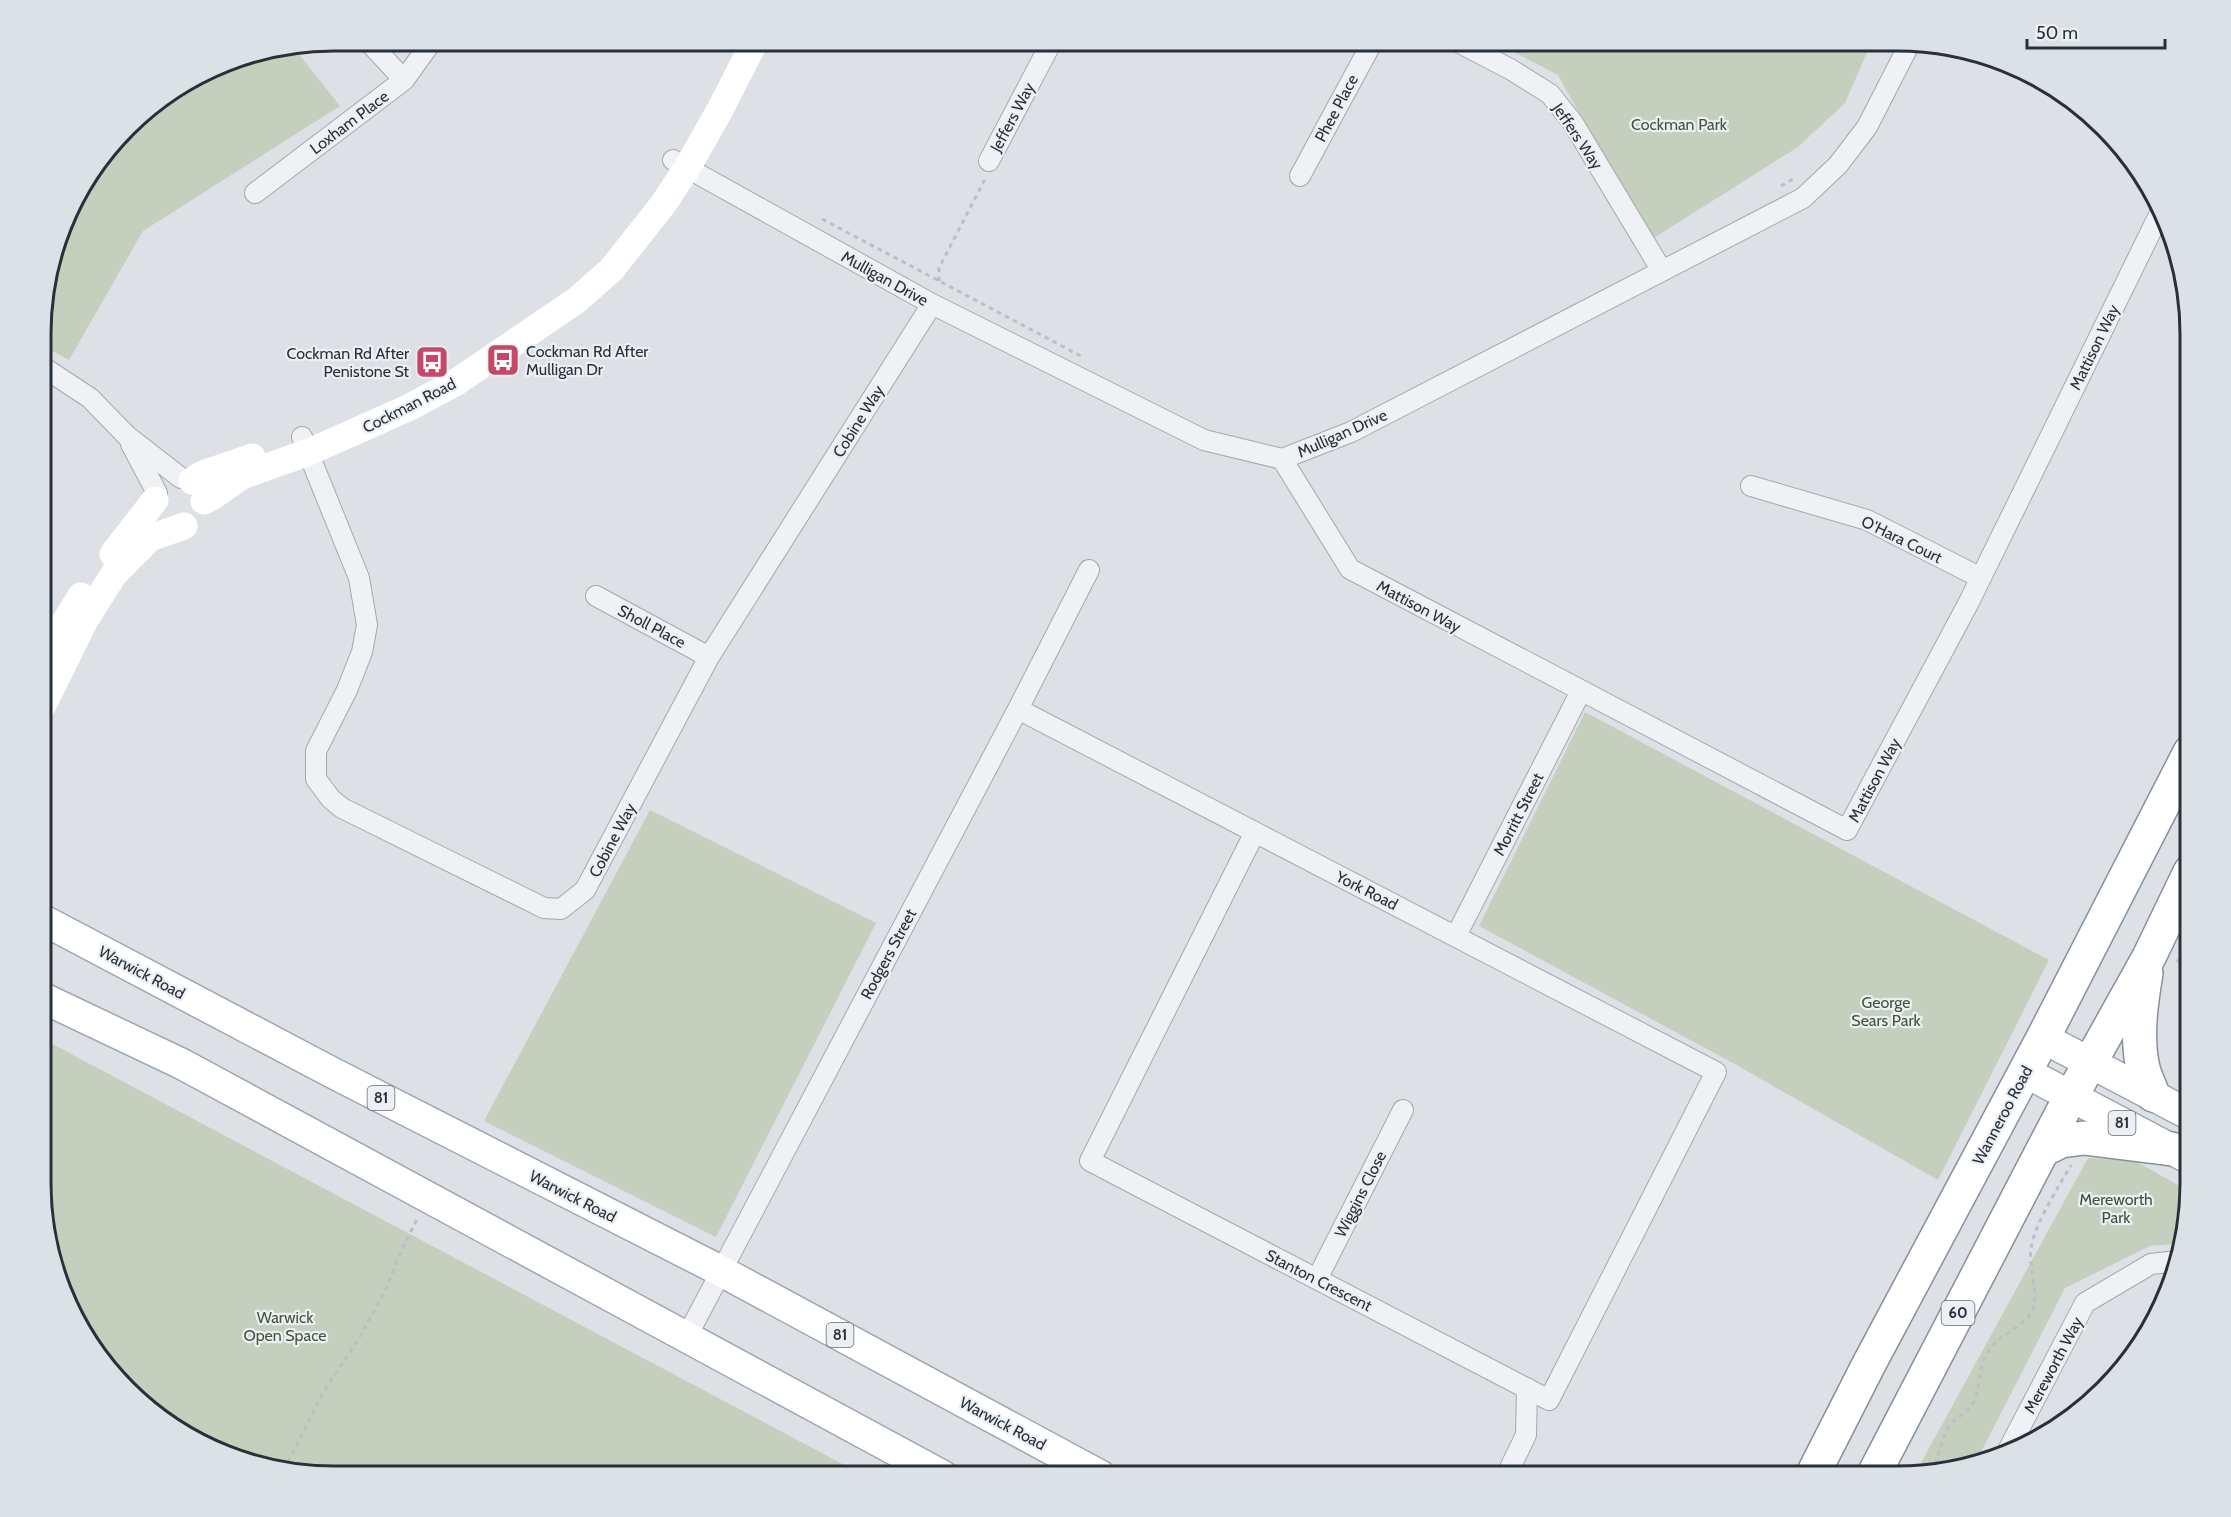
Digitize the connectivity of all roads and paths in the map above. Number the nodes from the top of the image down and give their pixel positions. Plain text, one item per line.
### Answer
1 (378, 51) edge
2 (424, 51) edge
3 (733, 51) edge
4 (749, 51) edge
5 (1047, 51) edge
6 (1368, 51) edge
7 (1475, 51) edge
8 (1906, 51) edge
9 (404, 80) junction
10 (988, 161) joint
11 (680, 164) junction
12 (1300, 176) dead end
13 (1794, 179) dead end
14 (1774, 190) dead end
15 (255, 193) dead end
16 (815, 216) dead end
17 (2156, 221) edge
18 (1662, 271) junction
19 (939, 280) junction
20 (932, 304) junction
21 (1082, 356) dead end
22 (51, 372) edge
23 (127, 436) junction
24 (306, 444) junction
25 (1282, 459) junction
26 (1751, 486) dead end
27 (192, 487) junction
28 (156, 497) junction
29 (184, 526) junction
30 (1089, 570) dead end
31 (1981, 578) junction
32 (596, 596) dead end
33 (51, 642) edge
34 (709, 657) junction
35 (51, 689) edge
36 (1581, 691) junction
37 (1018, 709) junction
38 (2180, 771) edge
39 (1255, 832) junction
40 (2180, 893) edge
41 (51, 924) edge
42 (1456, 936) junction
43 (2149, 957) junction
44 (51, 1002) edge
45 (2043, 1038) junction
46 (2091, 1062) junction
47 (1716, 1072) joint
48 (2025, 1072) junction
49 (2153, 1095) junction
50 (2072, 1097) junction
51 (1403, 1110) dead end
52 (2180, 1110) edge
53 (2084, 1138) junction
54 (2043, 1150) junction
55 (2180, 1153) edge
56 (2180, 1154) edge
57 (419, 1215) dead end
58 (2168, 1262) edge
59 (721, 1271) junction
60 (1317, 1279) junction
61 (686, 1338) junction
62 (1527, 1389) junction
63 (2013, 1441) edge
64 (288, 1462) edge
65 (1934, 1464) edge
66 (924, 1466) edge
67 (1082, 1466) edge
68 (1511, 1466) edge
69 (1817, 1466) edge
70 (1878, 1466) edge

1 - 9 street
2 - 9 street, Loxham Place
3 - 11 main road, Cockman Road
4 - 11 main road, Cockman Road
5 - 10 street, Jeffers Way
6 - 12 street, Phee Place
7 - 18 street, Jeffers Way
8 - 18 street, Mulligan Drive
9 - 15 street, Loxham Place
10 - 19 path
11 - 20 street, Mulligan Drive
11 - 24 main road, Cockman Road
13 - 14 path
16 - 19 path
17 - 31 street, Mattison Way
18 - 25 street, Mulligan Drive
19 - 21 path
20 - 25 street, Mulligan Drive
20 - 34 street, Cobine Way
22 - 23 street
23 - 27 street
23 - 28 street
24 - 27 main road, Cockman Road
24 - 34 street, Cobine Way
25 - 36 street, Mattison Way
26 - 31 street, O'Hara Court
27 - 28 main road
27 - 29 main road
28 - 29 main road
28 - 33 main road
29 - 35 main road
30 - 37 street, Rodgers Street
31 - 36 street, Mattison Way
32 - 34 street, Sholl Place
36 - 42 street, Morritt Street
37 - 39 street, York Road
37 - 59 street, Rodgers Street
38 - 45 highway, Wanneroo Road
39 - 42 street, York Road
39 - 60 street, Stanton Crescent
40 - 43 highway, 60
41 - 59 main road, Warwick Road / 81
42 - 47 street, York Road
43 - 46 highway, 60
43 - 49 highway
44 - 61 main road
45 - 46 main road, 81
45 - 48 highway, Wanneroo Road
46 - 49 main road, 81
46 - 50 highway, 60
47 - 62 street, Stanton Crescent
48 - 50 main road, 81
48 - 69 highway, Wanneroo Road
49 - 52 main road, 81
50 - 54 highway, 60
50 - 55 main road, 81
51 - 60 street, Wiggins Close
53 - 54 highway
53 - 56 highway
53 - 65 path
54 - 70 highway, 60
57 - 64 path
58 - 63 street, Mereworth Way
59 - 61 street, Rodgers Street
59 - 67 main road, Warwick Road / 81
60 - 62 street, Stanton Crescent
61 - 66 main road
62 - 68 street

